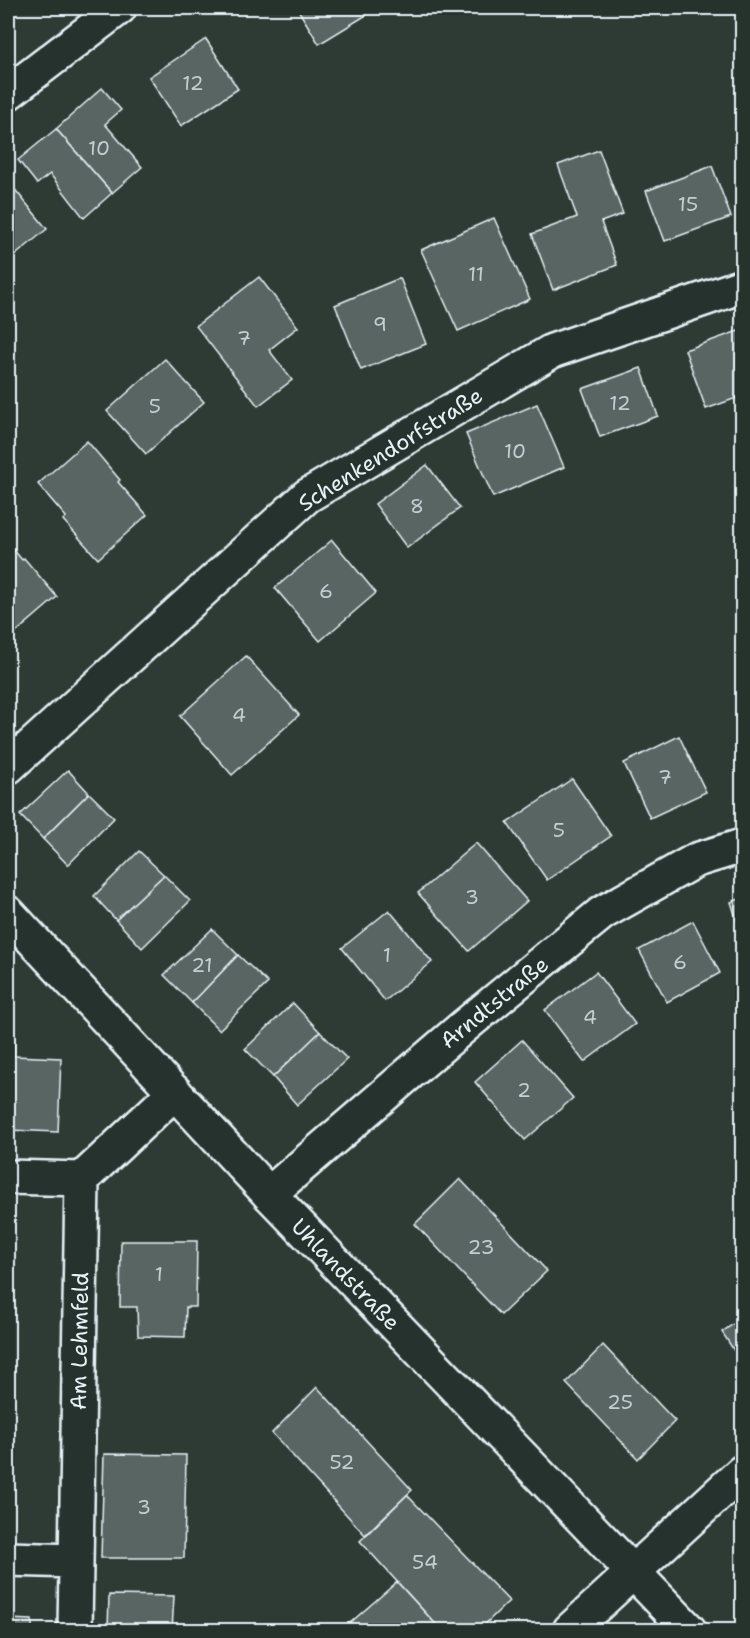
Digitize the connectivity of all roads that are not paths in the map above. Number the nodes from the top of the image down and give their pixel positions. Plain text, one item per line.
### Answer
1 (119, 8) edge
2 (8, 93) edge
3 (742, 286) edge
4 (8, 766) edge
5 (742, 846) edge
6 (8, 914) edge
7 (175, 1092) junction
8 (8, 1177) edge
9 (82, 1179) junction
10 (269, 1194) junction
11 (742, 1472) edge
12 (8, 1559) edge
13 (75, 1561) junction
14 (634, 1573) junction
15 (75, 1630) edge
16 (570, 1630) edge
17 (689, 1630) edge

1 - 2 street
3 - 4 street, Schenkendorfstraße
5 - 10 street, Arndtstraße
6 - 7 street, Uhlandstraße
7 - 9 street
7 - 10 street, Uhlandstraße
8 - 9 street
9 - 13 street, Am Lehmfeld
10 - 14 street, Uhlandstraße
11 - 14 street
12 - 13 street
13 - 15 street, Am Lehmfeld
14 - 16 street
14 - 17 street, Uhlandstraße

